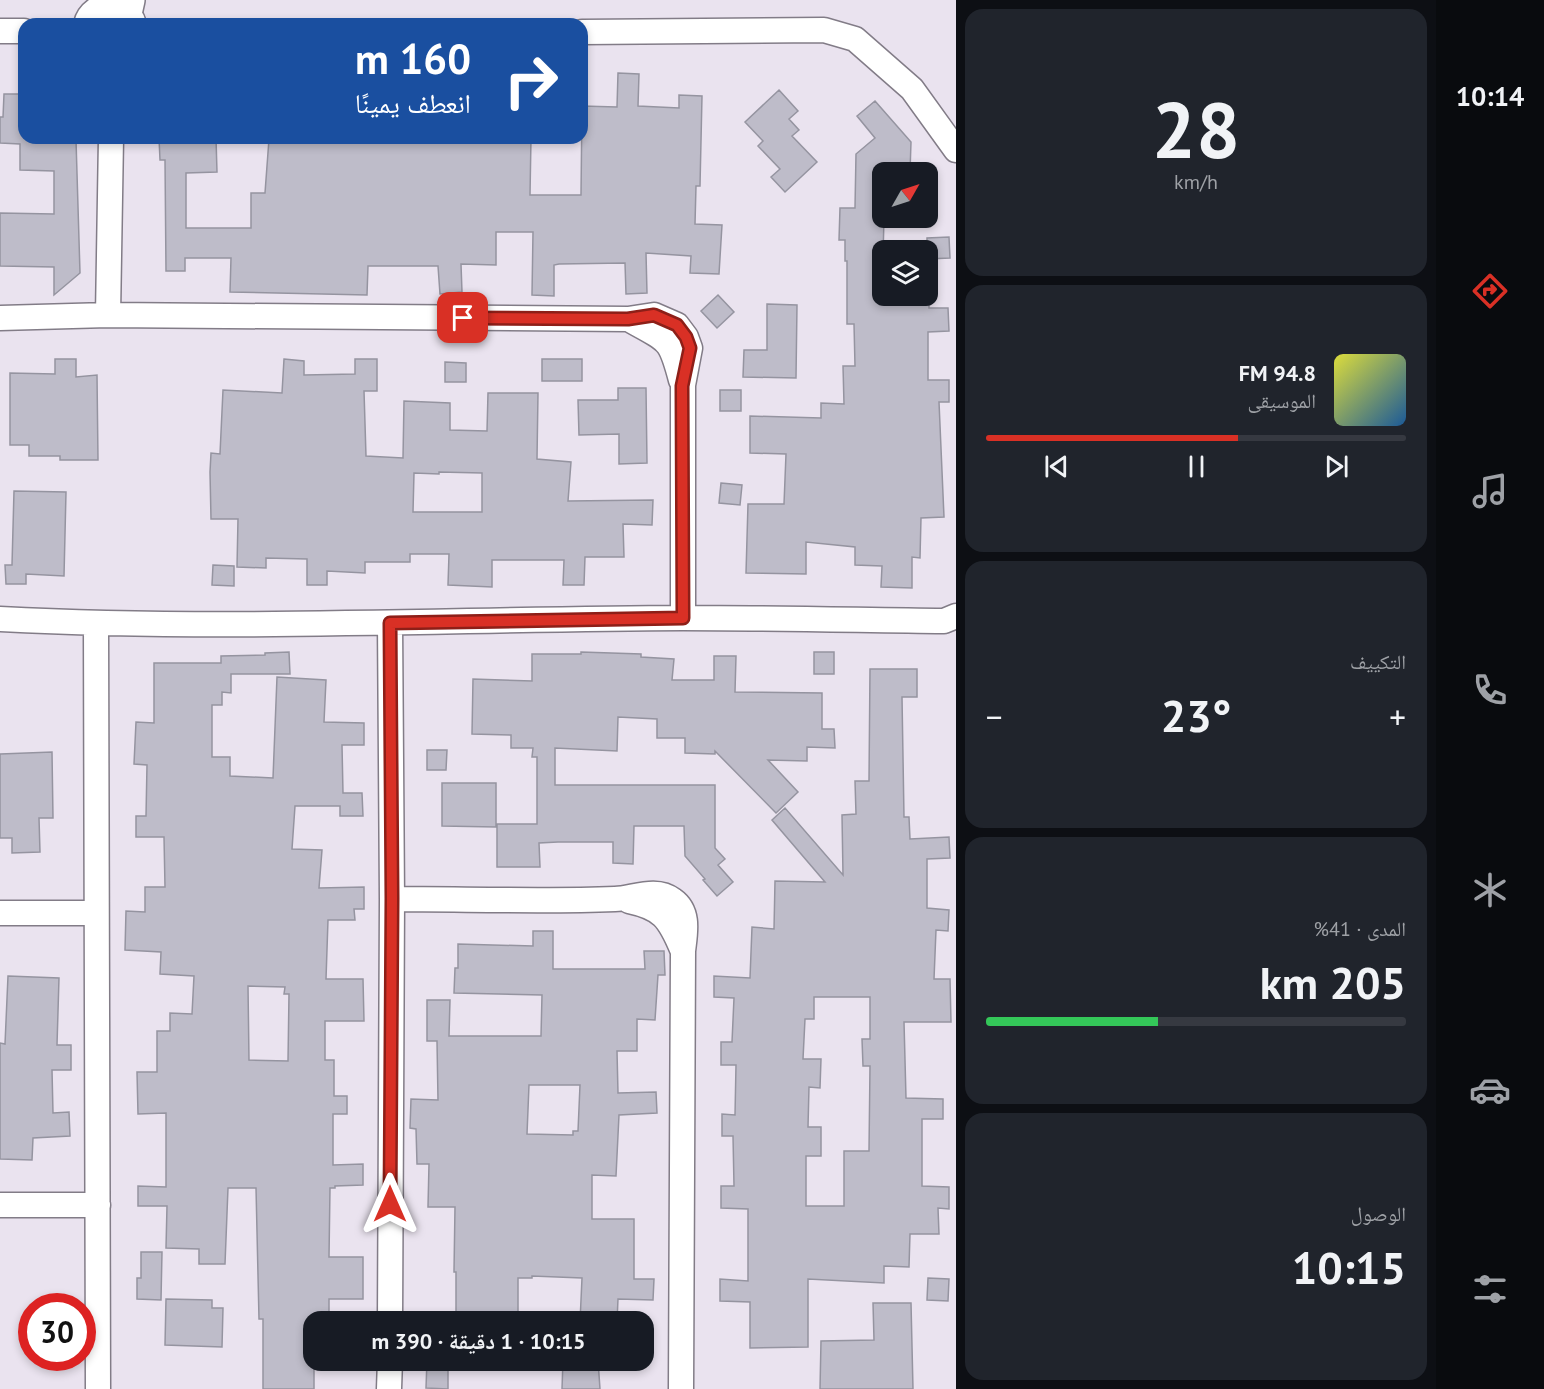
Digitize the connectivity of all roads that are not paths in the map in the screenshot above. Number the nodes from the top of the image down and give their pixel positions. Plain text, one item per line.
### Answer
1 (129, 11) edge
2 (88, 18) edge
3 (18, 30) edge
4 (0, 31) edge
5 (588, 32) edge
6 (111, 144) edge
7 (956, 150) edge
8 (108, 315) junction
9 (0, 318) edge
10 (683, 618) junction
11 (0, 619) edge
12 (952, 621) edge
13 (390, 623) junction
14 (96, 624) junction
15 (392, 898) junction
16 (0, 913) edge
17 (96, 913) junction
18 (0, 1204) edge
19 (98, 1205) junction
20 (390, 1311) edge
21 (390, 1371) edge
22 (98, 1389) edge
23 (389, 1389) edge
24 (681, 1389) edge

1 - 2 street
3 - 4 street
5 - 7 street
6 - 8 street
8 - 9 street
8 - 10 street
10 - 12 street
10 - 13 street
11 - 14 street
13 - 14 street
13 - 15 street
14 - 17 street
15 - 20 street
15 - 24 street
16 - 17 street
17 - 19 street
18 - 19 street
19 - 22 street
21 - 23 street

